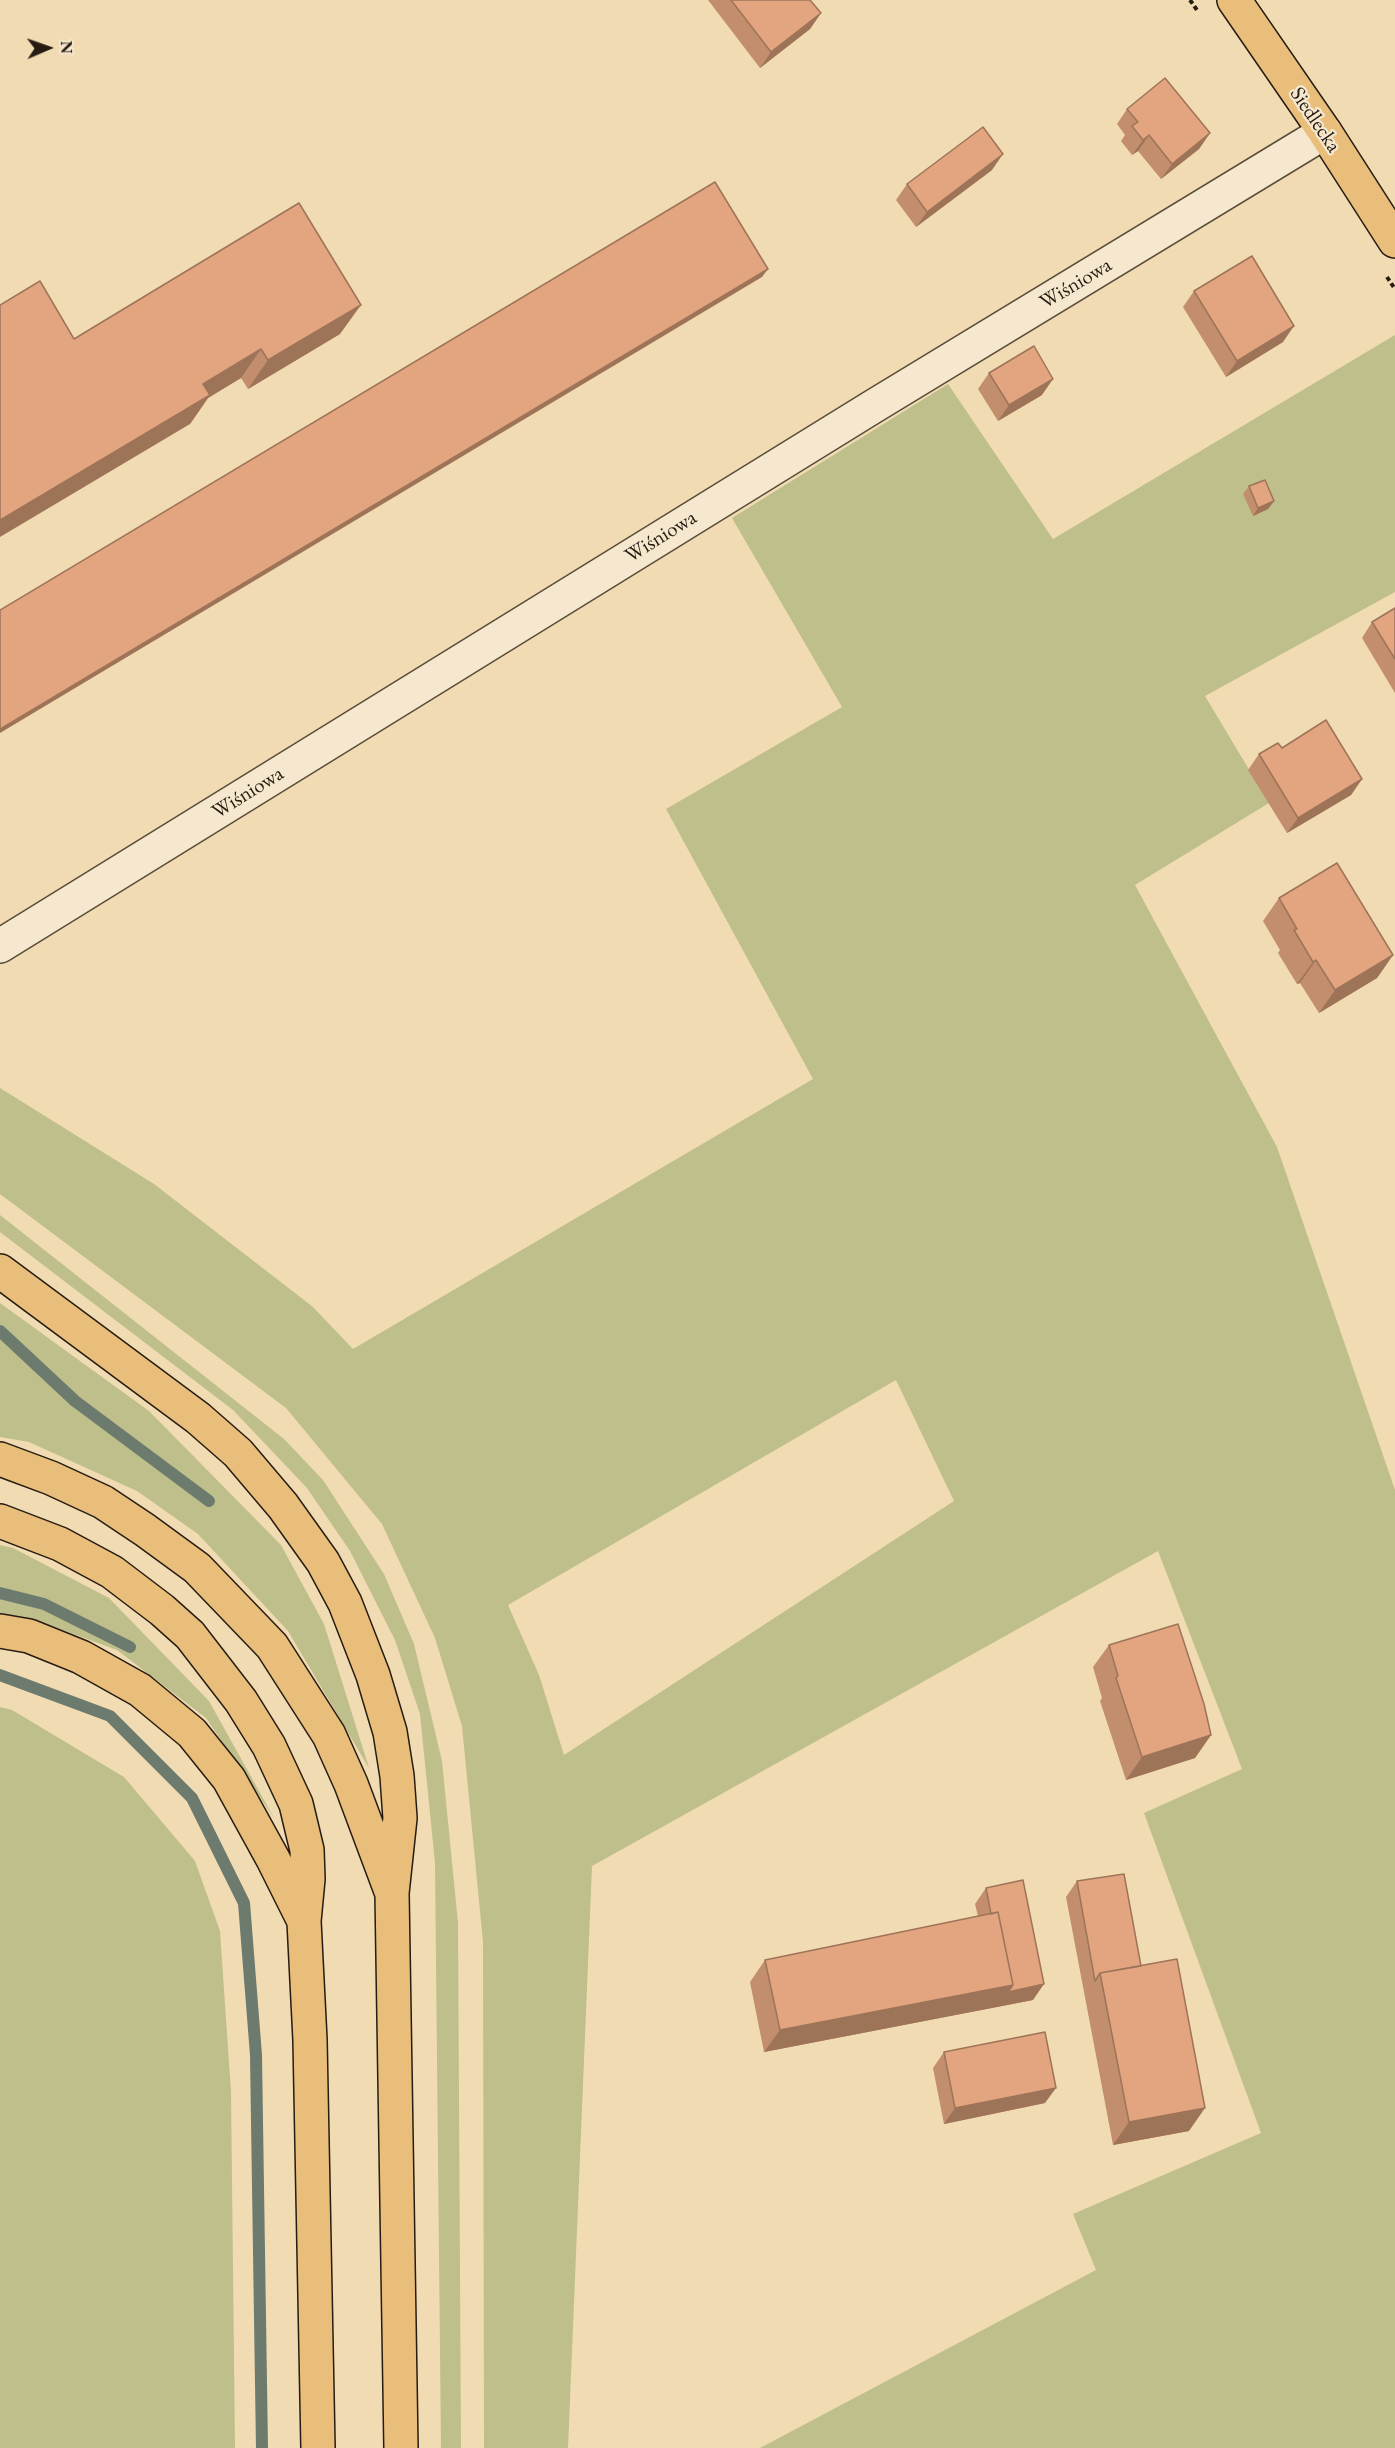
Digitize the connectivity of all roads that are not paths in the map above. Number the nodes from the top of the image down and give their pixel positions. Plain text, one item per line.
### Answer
1 (1234, 0) edge
2 (1325, 132) junction
3 (1385, 209) edge
4 (1395, 241) edge
5 (0, 946) edge
6 (0, 1271) edge
7 (0, 1459) edge
8 (0, 1521) edge
9 (0, 1631) edge
10 (392, 1893) junction
11 (304, 1921) junction
12 (318, 2448) edge
13 (401, 2448) edge

1 - 2 main road, Siedlecka
2 - 3 main road, Siedlecka
2 - 5 street, Wiśniowa
3 - 4 main road, Siedlecka
6 - 10 main road
7 - 10 main road
8 - 11 main road
9 - 11 main road
10 - 13 main road
11 - 12 main road

